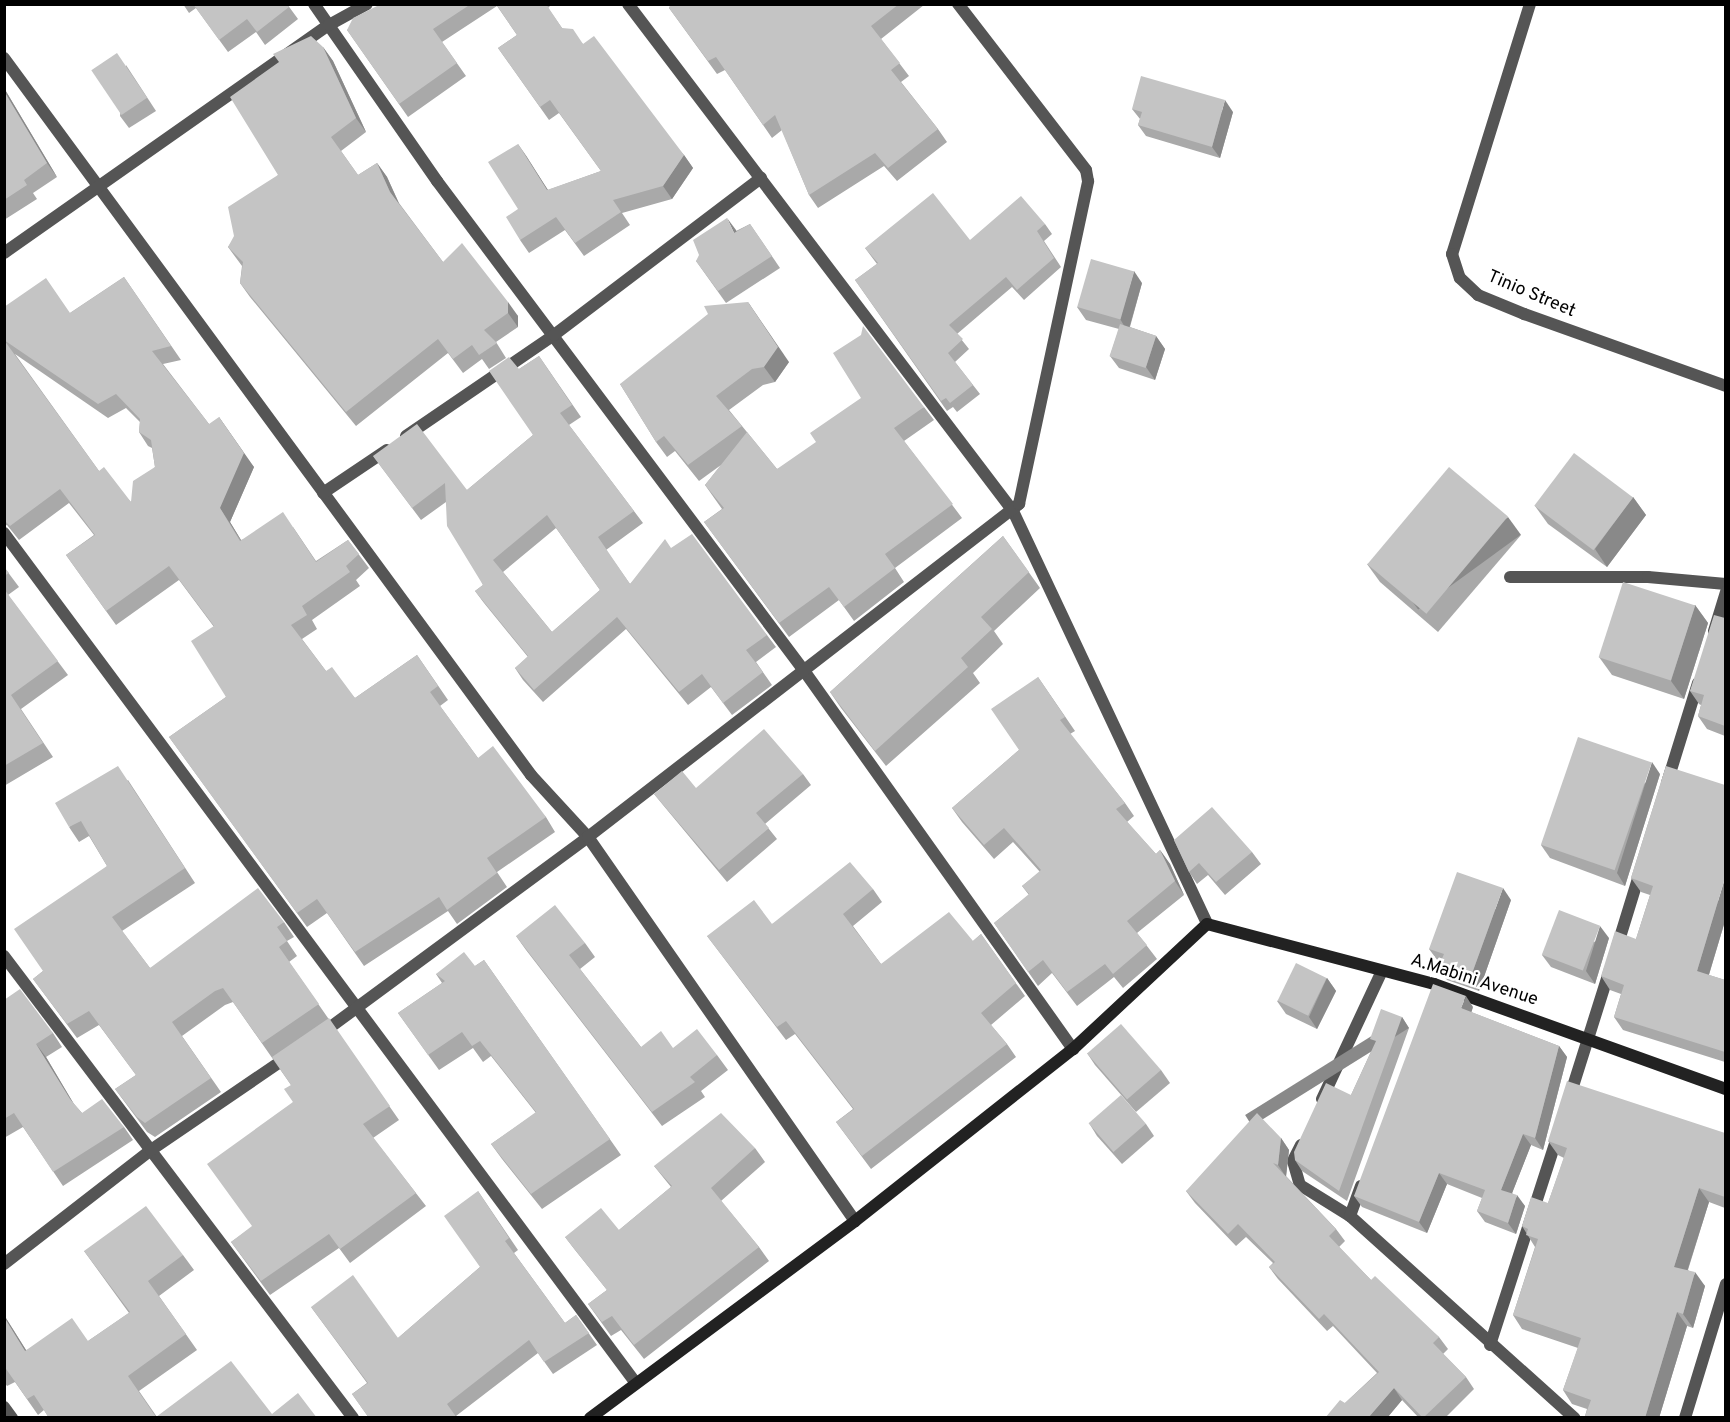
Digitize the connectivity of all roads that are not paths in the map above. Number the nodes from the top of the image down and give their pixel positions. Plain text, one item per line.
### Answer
1 (314, 4) edge
2 (367, 4) edge
3 (628, 4) edge
4 (958, 4) edge
5 (1530, 4) edge
6 (328, 25) junction
7 (4, 58) edge
8 (761, 178) junction
9 (100, 187) junction
10 (4, 253) edge
11 (554, 335) junction
12 (1725, 386) edge
13 (323, 493) junction
14 (1013, 511) junction
15 (4, 533) edge
16 (1510, 577) dead end
17 (1725, 584) edge
18 (1725, 592) edge
19 (1708, 650) edge
20 (805, 672) junction
21 (1701, 672) edge
22 (1662, 798) edge
23 (588, 837) junction
24 (1645, 855) edge
25 (1207, 924) junction
26 (4, 956) edge
27 (1382, 971) junction
28 (360, 1007) junction
29 (1589, 1038) junction
30 (1074, 1049) junction
31 (1725, 1089) edge
32 (1318, 1108) edge
33 (1308, 1130) edge
34 (151, 1150) junction
35 (1366, 1172) edge
36 (1350, 1216) junction
37 (855, 1221) junction
38 (4, 1264) edge
39 (1725, 1284) edge
40 (1490, 1345) junction
41 (635, 1382) junction
42 (4, 1407) edge
43 (12, 1418) edge
44 (353, 1418) edge
45 (590, 1418) edge
46 (1574, 1418) edge
47 (1685, 1418) edge

1 - 6 street
2 - 6 street
3 - 8 street
4 - 14 street
5 - 12 street, Tinio Street
6 - 9 street
6 - 11 street
7 - 9 street
8 - 11 street
8 - 14 street
9 - 10 street
9 - 13 street
11 - 13 street
11 - 20 street
13 - 23 street
14 - 20 street
14 - 25 street
15 - 28 street
16 - 17 street
18 - 19 street
20 - 23 street
20 - 30 street
21 - 22 street
23 - 28 street
23 - 37 street
24 - 29 street
25 - 27 street, A.Mabini Avenue
25 - 30 street
26 - 34 street
27 - 29 street, A.Mabini Avenue
27 - 32 street
28 - 34 street
28 - 41 street
29 - 31 street, A.Mabini Avenue
29 - 40 street
30 - 37 street
33 - 36 street
34 - 38 street
34 - 44 street
35 - 36 street
36 - 40 street
37 - 41 street
39 - 47 street
40 - 46 street
41 - 45 street
42 - 43 street

